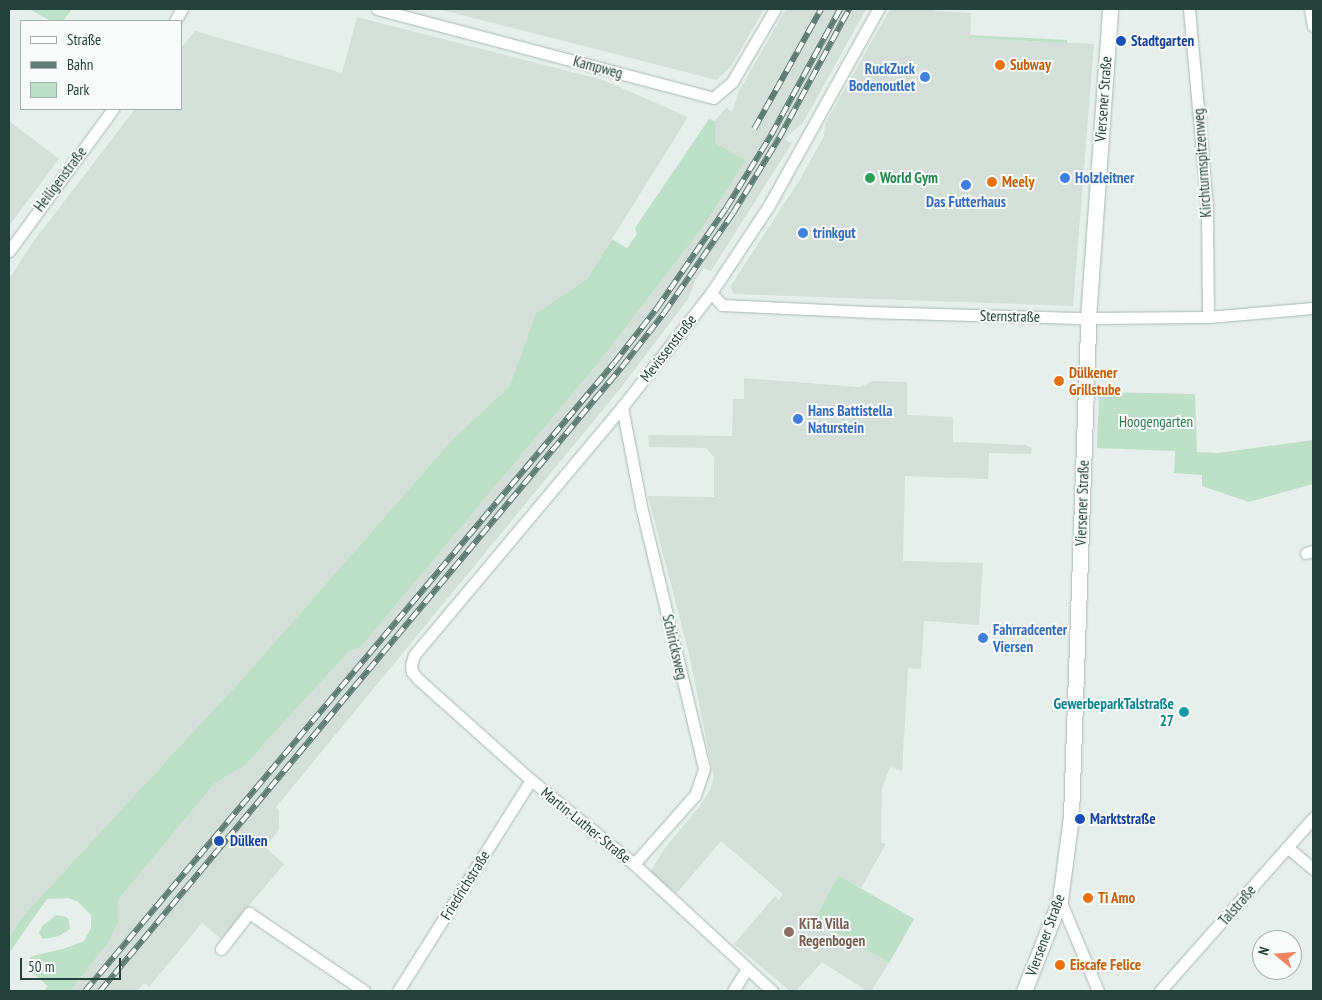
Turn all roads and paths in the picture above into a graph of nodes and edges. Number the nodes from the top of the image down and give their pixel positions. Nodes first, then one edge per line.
1 (182, 9) edge
2 (377, 9) edge
3 (775, 9) edge
4 (878, 9) edge
5 (1110, 9) edge
6 (1189, 9) edge
7 (1310, 9) edge
8 (176, 20) edge
9 (1313, 26) edge
10 (112, 110) edge
11 (9, 250) edge
12 (711, 293) junction
13 (1313, 308) edge
14 (1208, 317) junction
15 (1088, 318) junction
16 (622, 407) junction
17 (414, 655) joint
18 (531, 780) junction
19 (1313, 818) edge
20 (1287, 847) junction
21 (634, 864) junction
22 (1313, 869) edge
23 (1060, 900) junction
24 (221, 949) dead end
25 (747, 969) junction
26 (364, 991) edge
27 (398, 991) edge
28 (733, 991) edge
29 (772, 991) edge
30 (1024, 991) edge
31 (1098, 991) edge
32 (1160, 991) edge

1 - 8 street
2 - 3 street, Kampweg
4 - 12 street, Mevissenstraße
5 - 15 main road, Viersener Straße
6 - 14 street, Kirchturmspitzenweg
7 - 9 street
10 - 11 street, Heiligenstraße
12 - 15 street, Sternstraße
12 - 16 street, Mevissenstraße
13 - 14 street, Sternstraße
14 - 15 street, Sternstraße
15 - 23 main road, Viersener Straße
16 - 17 street, Mevissenstraße
16 - 21 street, Schiricksweg
17 - 18 street, Martin-Luther-Straße
18 - 21 street, Martin-Luther-Straße
18 - 27 street, Friedrichstraße
19 - 20 street, Talstraße
20 - 22 street
20 - 32 street, Talstraße
21 - 25 street, Martin-Luther-Straße
23 - 30 main road, Viersener Straße
23 - 31 street
24 - 26 street
25 - 28 street
25 - 29 street, Martin-Luther-Straße

